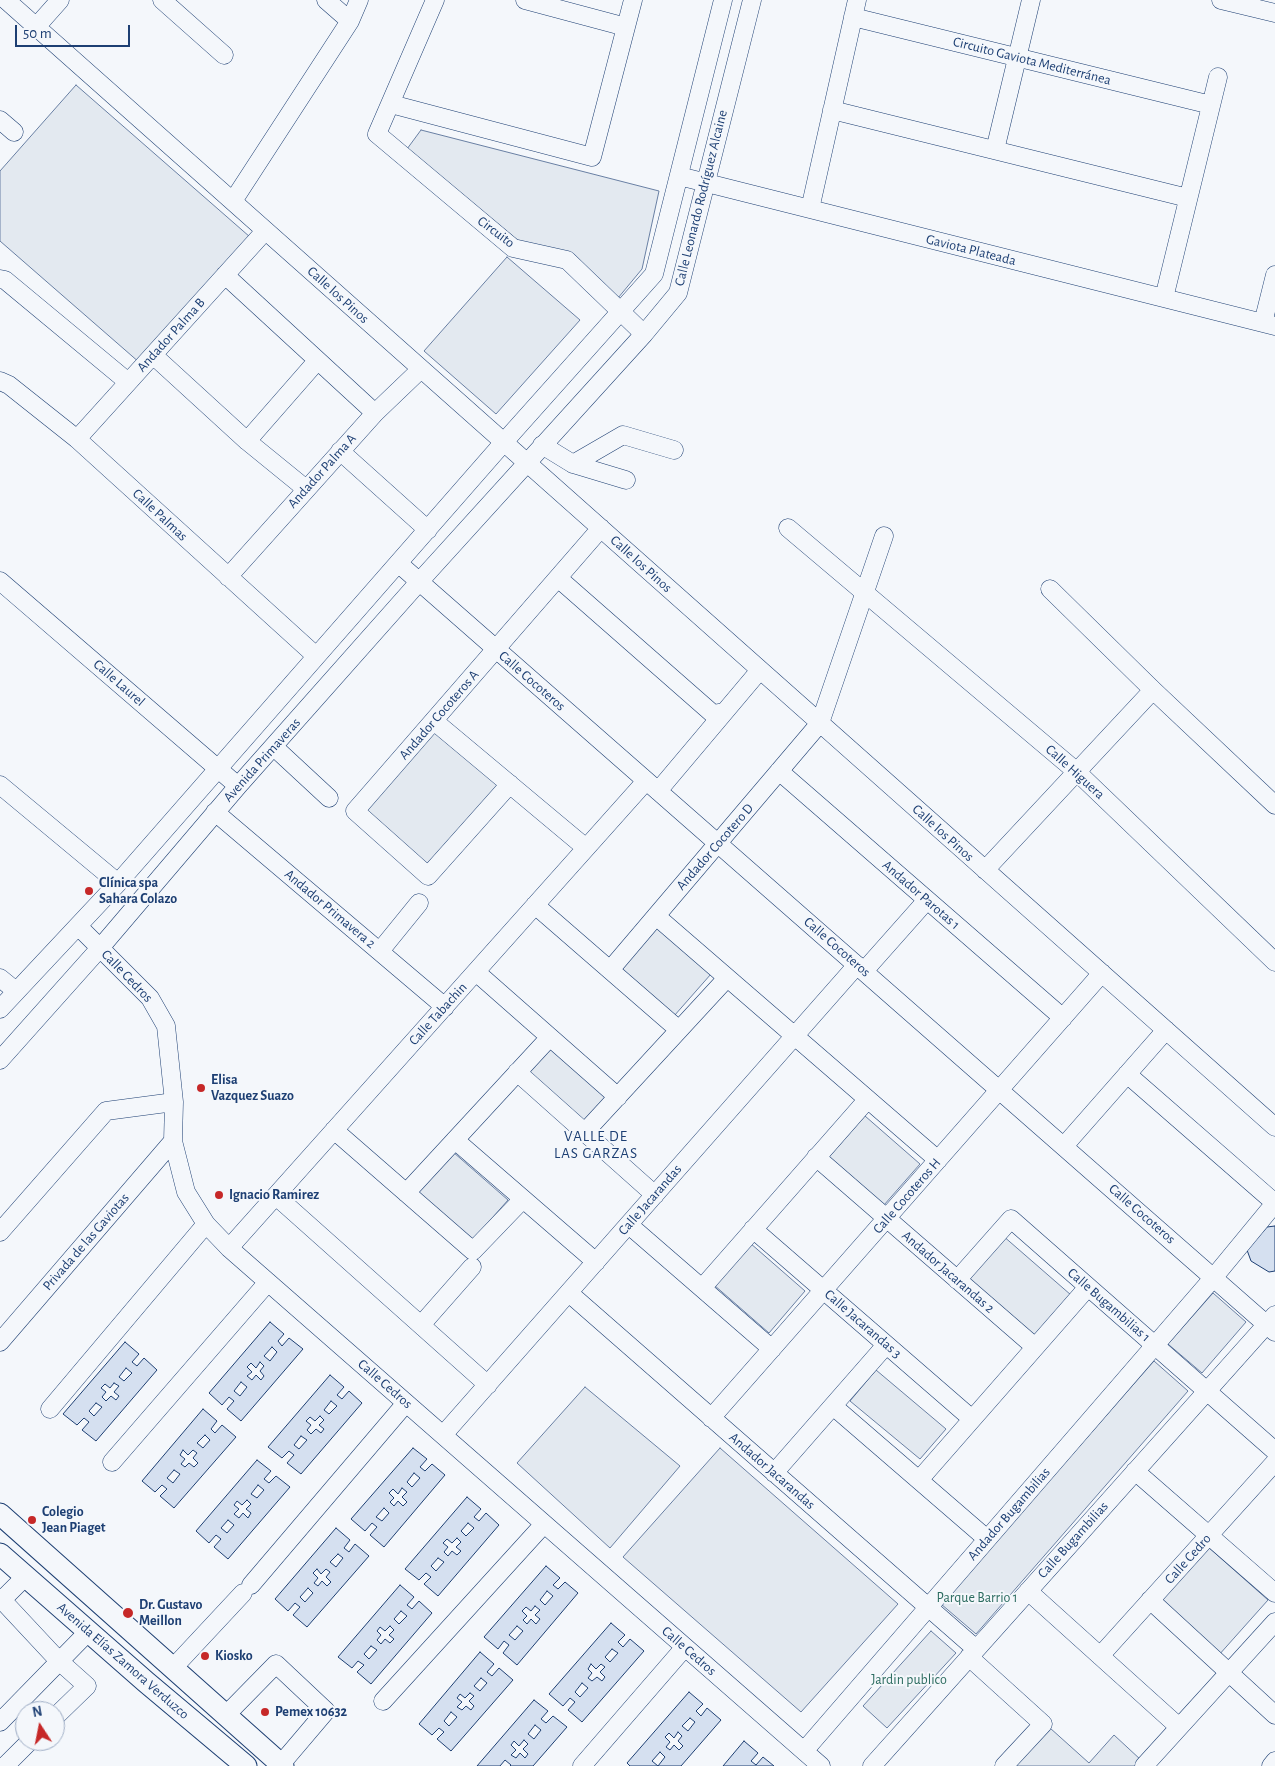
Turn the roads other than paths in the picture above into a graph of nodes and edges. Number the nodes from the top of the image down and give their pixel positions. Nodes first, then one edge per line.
1 (6, 0) edge
2 (60, 0) edge
3 (162, 0) edge
4 (326, 0) edge
5 (359, 0) edge
6 (435, 0) edge
7 (524, 0) edge
8 (633, 0) edge
9 (722, 0) edge
10 (752, 0) edge
11 (1031, 0) edge
12 (1221, 0) edge
13 (855, 8) edge
14 (1275, 13) edge
15 (350, 21) junction
16 (626, 26) junction
17 (36, 27) junction
18 (224, 55) dead end
19 (1017, 57) junction
20 (1218, 77) dead end
21 (390, 104) junction
22 (1211, 104) junction
23 (832, 110) junction
24 (0, 120) edge
25 (14, 132) dead end
26 (995, 150) junction
27 (679, 176) junction
28 (705, 182) junction
29 (1188, 198) junction
30 (233, 201) junction
31 (810, 209) junction
32 (265, 230) junction
33 (226, 275) junction
34 (1275, 275) edge
35 (3, 280) edge
36 (1164, 298) junction
37 (621, 312) junction
38 (1269, 324) edge
39 (644, 334) junction
40 (153, 355) junction
41 (317, 361) junction
42 (421, 369) junction
43 (0, 381) edge
44 (128, 382) junction
45 (375, 413) junction
46 (77, 439) junction
47 (247, 441) junction
48 (504, 442) junction
49 (542, 445) junction
50 (340, 450) junction
51 (674, 450) dead end
52 (527, 462) junction
53 (573, 464) junction
54 (626, 480) dead end
55 (306, 489) junction
56 (601, 528) junction
57 (788, 528) dead end
58 (428, 530) junction
59 (884, 536) dead end
60 (398, 563) junction
61 (228, 577) junction
62 (558, 578) junction
63 (0, 581) edge
64 (419, 582) junction
65 (1050, 589) dead end
66 (865, 594) junction
67 (496, 649) junction
68 (316, 656) junction
69 (760, 670) junction
70 (1154, 690) junction
71 (724, 712) junction
72 (434, 721) junction
73 (820, 723) junction
74 (274, 747) junction
75 (217, 768) junction
76 (779, 772) junction
77 (1077, 772) junction
78 (510, 784) junction
79 (0, 785) edge
80 (238, 786) junction
81 (652, 786) junction
82 (329, 798) dead end
83 (1275, 805) edge
84 (215, 812) junction
85 (718, 843) junction
86 (586, 848) junction
87 (985, 870) junction
88 (118, 883) junction
89 (927, 900) junction
90 (419, 903) dead end
91 (536, 905) junction
92 (656, 916) junction
93 (78, 926) junction
94 (100, 948) junction
95 (380, 951) junction
96 (1275, 962) edge
97 (861, 968) junction
98 (610, 970) junction
99 (476, 972) junction
100 (1102, 973) junction
101 (0, 978) edge
102 (727, 978) junction
103 (16, 991) junction
104 (445, 1007) junction
105 (0, 1009) edge
106 (1062, 1018) junction
107 (680, 1030) junction
108 (1166, 1030) junction
109 (550, 1037) junction
110 (794, 1037) junction
111 (0, 1060) edge
112 (517, 1072) junction
113 (1127, 1074) junction
114 (1000, 1090) junction
115 (618, 1097) junction
116 (867, 1100) junction
117 (174, 1102) junction
118 (1275, 1127) edge
119 (334, 1130) junction
120 (585, 1132) junction
121 (455, 1140) junction
122 (173, 1141) junction
123 (1064, 1146) junction
124 (816, 1157) junction
125 (938, 1160) junction
126 (406, 1193) junction
127 (655, 1195) junction
128 (276, 1196) junction
129 (523, 1199) junction
130 (1275, 1203) edge
131 (887, 1218) junction
132 (206, 1224) junction
133 (629, 1225) junction
134 (753, 1229) junction
135 (0, 1232) edge
136 (229, 1248) junction
137 (472, 1259) junction
138 (596, 1262) junction
139 (1214, 1277) junction
140 (957, 1280) junction
141 (268, 1282) junction
142 (1088, 1287) junction
143 (702, 1288) junction
144 (824, 1290) junction
145 (569, 1293) junction
146 (1272, 1323) edge
147 (421, 1325) junction
148 (0, 1342) edge
149 (886, 1345) junction
150 (1155, 1346) junction
151 (1035, 1347) junction
152 (772, 1349) junction
153 (488, 1385) junction
154 (1207, 1391) junction
155 (406, 1403) junction
156 (833, 1406) junction
157 (50, 1409) dead end
158 (712, 1418) junction
159 (972, 1419) junction
160 (443, 1435) junction
161 (1275, 1451) edge
162 (112, 1462) dead end
163 (1275, 1462) edge
164 (1135, 1471) junction
165 (774, 1473) junction
166 (919, 1480) junction
167 (0, 1514) edge
168 (544, 1524) junction
169 (1209, 1536) junction
170 (988, 1540) junction
171 (0, 1554) edge
172 (26, 1576) junction
173 (1028, 1591) junction
174 (1275, 1593) edge
175 (1150, 1600) junction
176 (1, 1601) edge
177 (928, 1608) junction
178 (1275, 1622) edge
179 (88, 1632) junction
180 (685, 1647) junction
181 (973, 1653) junction
182 (1100, 1656) junction
183 (60, 1661) junction
184 (173, 1668) junction
185 (1229, 1672) junction
186 (146, 1682) junction
187 (383, 1701) dead end
188 (65, 1707) edge
189 (226, 1715) junction
190 (1275, 1716) edge
191 (0, 1722) edge
192 (1179, 1727) junction
193 (248, 1735) junction
194 (20, 1751) edge
195 (804, 1751) junction
196 (1275, 1761) edge
197 (282, 1765) edge
198 (5, 1766) edge
199 (246, 1766) edge
200 (582, 1766) edge
201 (821, 1766) edge
202 (872, 1766) edge
203 (1004, 1766) edge
204 (1144, 1766) edge
205 (1271, 1766) edge

1 - 17 street, Calle los Pinos
2 - 17 street
3 - 18 street
4 - 15 street
5 - 15 street
6 - 21 street
7 - 16 street
8 - 16 street
9 - 27 street, Calle Leonardo Rodríguez Alcaine
10 - 28 street, Calle Leonardo Rodríguez Alcaine
11 - 19 street
12 - 14 street
13 - 19 street, Circuito Gaviota Mediterránea
13 - 23 street, Circuito Gaviota Mediterránea
15 - 30 street
16 - 21 street
17 - 30 street, Calle los Pinos
19 - 22 street, Circuito Gaviota Mediterránea
19 - 26 street
20 - 22 street
21 - 37 street, Circuito
22 - 29 street
23 - 26 street
23 - 31 street, Circuito Gaviota Mediterránea
24 - 25 street
26 - 29 street
27 - 28 street, Gaviota Plateada
27 - 37 street, Calle Leonardo Rodríguez Alcaine
28 - 31 street, Gaviota Plateada
28 - 39 street, Calle Leonardo Rodríguez Alcaine
29 - 36 street
30 - 32 street, Calle los Pinos
31 - 36 street, Gaviota Plateada
32 - 33 street, Andador Palma B
32 - 42 street, Calle los Pinos
33 - 40 street, Andador Palma B
33 - 41 street
34 - 38 street
35 - 44 street
36 - 38 street, Gaviota Plateada
37 - 39 street, Circuito
37 - 48 street, Calle Leonardo Rodríguez Alcaine
39 - 49 street, Calle Leonardo Rodríguez Alcaine
40 - 44 street, Andador Palma B
40 - 47 street
41 - 45 street
41 - 47 street
42 - 45 street, Andador Palma A
42 - 48 street, Calle los Pinos
43 - 46 street, Calle Palmas
44 - 46 street, Andador Palma B
45 - 50 street, Andador Palma A
46 - 61 street, Calle Palmas
47 - 55 street
48 - 52 street, Calle los Pinos
48 - 58 street, Avenida Primaveras
49 - 52 street, Calle Leonardo Rodríguez Alcaine
49 - 53 street
50 - 55 street, Andador Palma A
50 - 58 street
51 - 53 street
52 - 56 street, Calle los Pinos
52 - 64 street, Avenida Primaveras
53 - 54 street
55 - 61 street, Andador Palma A
56 - 62 street, Andador Cocoteros A
56 - 69 street, Calle los Pinos
57 - 66 street, Calle Higuera
58 - 60 street, Avenida Primaveras
59 - 66 street
60 - 64 street, Calle Cocoteros
60 - 68 street, Avenida Primaveras
61 - 68 street, Calle Palmas
62 - 67 street, Andador Cocoteros A
62 - 71 street
63 - 75 street, Calle Laurel
64 - 67 street, Calle Cocoteros
64 - 74 street, Avenida Primaveras
65 - 70 street
66 - 73 street
66 - 77 street, Calle Higuera
67 - 72 street, Andador Cocoteros A
67 - 81 street, Calle Cocoteros
68 - 75 street, Avenida Primaveras
69 - 71 street, Calle Tabachin
69 - 73 street, Calle los Pinos
70 - 77 street
70 - 83 street
71 - 81 street, Calle Tabachin
72 - 78 street
72 - 78 street, Andador Cocoteros A
73 - 76 street, Andador Cocotero D
73 - 87 street, Calle los Pinos
74 - 80 street, Avenida Primaveras
74 - 82 street
75 - 80 street, Calle Laurel
75 - 88 street, Avenida Primaveras
76 - 85 street, Andador Cocotero D
76 - 89 street, Andador Parotas 1
77 - 87 street
77 - 96 street, Calle Higuera
78 - 86 street
79 - 88 street
80 - 84 street, Avenida Primaveras
81 - 85 street, Calle Cocoteros
81 - 86 street, Calle Tabachin
84 - 94 street, Avenida Primaveras
84 - 95 street, Andador Primavera 2
85 - 92 street, Andador Cocotero D
85 - 97 street, Calle Cocoteros
86 - 91 street, Calle Tabachin
87 - 100 street, Calle los Pinos
88 - 93 street, Avenida Primaveras
89 - 97 street, Calle Jacarandas
89 - 106 street, Andador Parotas 1
90 - 95 street
91 - 98 street
91 - 99 street, Calle Tabachin
92 - 98 street, Andador Cocotero D
92 - 102 street
93 - 94 street, Calle Cedros
93 - 103 street, Avenida Primaveras
94 - 111 street, Avenida Primaveras
94 - 117 street, Calle Cedros
95 - 104 street, Andador Primavera 2
97 - 110 street, Calle Jacarandas
97 - 114 street, Calle Cocoteros
98 - 107 street
99 - 104 street, Calle Tabachin
99 - 109 street
100 - 106 street, Calle Cocoteros H
100 - 108 street, Calle los Pinos
101 - 103 street
102 - 107 street
102 - 110 street
103 - 105 street, Avenida Primaveras
104 - 119 street, Calle Tabachin
106 - 114 street, Calle Cocoteros H
107 - 115 street
108 - 113 street
108 - 118 street, Calle los Pinos
109 - 112 street
109 - 115 street
110 - 116 street
110 - 127 street, Calle Jacarandas
112 - 120 street
112 - 121 street
113 - 123 street
113 - 130 street
114 - 123 street, Calle Cocoteros
114 - 125 street, Calle Cocoteros H
115 - 120 street
116 - 124 street
116 - 125 street
117 - 122 street, Calle Cedros
117 - 135 street
119 - 126 street
119 - 128 street, Calle Tabachin
120 - 127 street
121 - 126 street
121 - 129 street
122 - 132 street, Calle Cedros
122 - 148 street, Privada de las Gaviotas
123 - 139 street, Calle Cocoteros
124 - 131 street, Andador Jacarandas 2
124 - 134 street
125 - 131 street, Calle Cocoteros H
126 - 137 street
127 - 133 street, Calle Jacarandas
128 - 136 street, Calle Tabachin
128 - 147 street
129 - 137 street
129 - 138 street
130 - 139 street, Andador Bugambilias
131 - 140 street, Andador Jacarandas 2
131 - 144 street, Calle Cocoteros H
132 - 136 street, Calle Cedros
132 - 157 street
133 - 138 street, Calle Jacarandas
133 - 143 street
134 - 143 street
134 - 144 street, Calle Jacarandas 3
136 - 141 street, Calle Cedros
137 - 147 street
138 - 145 street, Calle Jacarandas
139 - 146 street, Calle Cocoteros
139 - 150 street, Andador Bugambilias
140 - 142 street, Calle Bugambilias 1
140 - 151 street, Andador Jacarandas 2
141 - 155 street, Calle Cedros
141 - 162 street
142 - 150 street, Calle Bugambilias 1
142 - 151 street
143 - 152 street
144 - 149 street, Calle Jacarandas 3
144 - 152 street, Calle Cocoteros H
145 - 153 street, Calle Jacarandas
145 - 158 street, Andador Jacarandas
146 - 154 street, Calle Bugambilias
147 - 153 street
149 - 156 street
149 - 159 street, Calle Jacarandas 3
150 - 154 street, Calle Bugambilias 1
150 - 170 street, Andador Bugambilias
151 - 159 street
152 - 158 street, Calle Cocoteros H
153 - 160 street, Calle Jacarandas
154 - 161 street
154 - 164 street, Calle Bugambilias
155 - 160 street, Calle Cedros
155 - 184 street
156 - 165 street
156 - 166 street
158 - 165 street, Andador Jacarandas
159 - 166 street
160 - 168 street, Calle Cedros
163 - 169 street, Calle Cedro
164 - 169 street
164 - 173 street, Calle Bugambilias
165 - 177 street, Andador Jacarandas
166 - 170 street
167 - 184 main road, Avenida Elías Zamora Verduzco
168 - 180 street, Calle Cedros
168 - 187 street
169 - 174 street
169 - 175 street, Calle Cedro
170 - 177 street, Andador Bugambilias
171 - 172 main road, Avenida Elías Zamora Verduzco
172 - 176 street
172 - 179 main road, Avenida Elías Zamora Verduzco
173 - 181 street, Calle Bugambilias
173 - 182 street
175 - 182 street, Calle Cedro
175 - 185 street
176 - 183 street
177 - 181 street, Andador Jacarandas
177 - 195 street, Andador Bugambilias
178 - 185 street
179 - 183 street
179 - 186 main road, Avenida Elías Zamora Verduzco
180 - 195 street, Calle Cedros
180 - 200 street
181 - 202 street, Calle Bugambilias
181 - 203 street, Andador Jacarandas
182 - 192 street
183 - 188 street
183 - 191 street
184 - 189 main road, Avenida Elías Zamora Verduzco
185 - 190 street
185 - 192 street
186 - 193 main road
186 - 199 main road, Avenida Elías Zamora Verduzco
189 - 193 main road, Avenida Elías Zamora Verduzco
189 - 197 street
192 - 204 street
193 - 197 main road, Avenida Elías Zamora Verduzco
194 - 198 street
195 - 201 street, Calle Cedros
196 - 205 street

